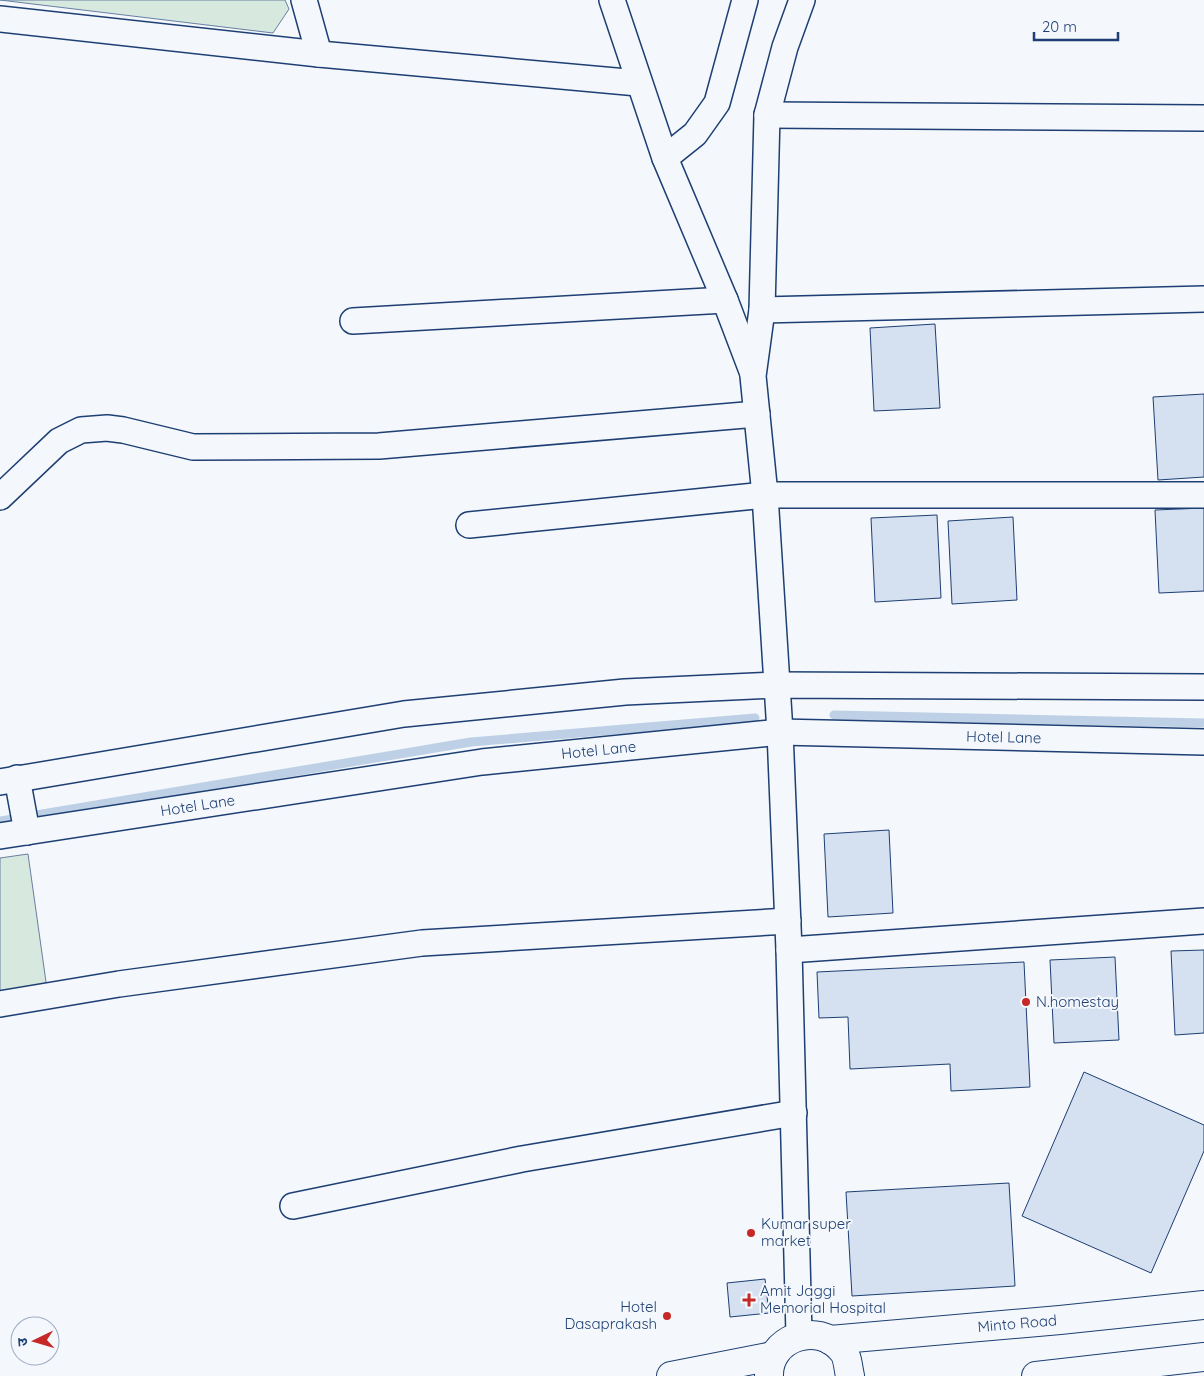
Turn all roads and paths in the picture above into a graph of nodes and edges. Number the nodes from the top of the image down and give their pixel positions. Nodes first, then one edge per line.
1 (304, 0) edge
2 (612, 0) edge
3 (745, 0) edge
4 (802, 0) edge
5 (0, 19) edge
6 (320, 54) junction
7 (638, 83) junction
8 (767, 116) junction
9 (1204, 118) edge
10 (665, 158) junction
11 (1204, 299) edge
12 (725, 300) junction
13 (762, 310) junction
14 (353, 320) dead end
15 (753, 376) junction
16 (757, 414) junction
17 (765, 495) junction
18 (1204, 495) edge
19 (0, 497) edge
20 (470, 525) dead end
21 (776, 685) junction
22 (1204, 687) edge
23 (780, 732) junction
24 (1204, 742) edge
25 (8, 780) edge
26 (27, 832) junction
27 (0, 836) edge
28 (788, 920) junction
29 (1204, 921) edge
30 (789, 950) junction
31 (0, 1004) edge
32 (794, 1113) junction
33 (293, 1206) dead end
34 (1204, 1305) edge
35 (799, 1335) junction
36 (830, 1340) junction
37 (1204, 1357) edge
38 (771, 1366) edge
39 (670, 1376) edge
40 (850, 1376) edge
41 (1036, 1376) edge

1 - 6 street
2 - 7 street
3 - 10 street
4 - 8 street
5 - 6 street
6 - 7 street
7 - 10 street
8 - 9 street
8 - 13 street
10 - 12 street
11 - 13 street
12 - 14 street
12 - 15 street
13 - 15 street
15 - 16 street
16 - 17 street
16 - 19 street
17 - 18 street
17 - 20 street
17 - 21 street
21 - 22 street
21 - 23 street
21 - 25 street
23 - 24 street, Hotel Lane
23 - 26 street, Hotel Lane
23 - 28 street
25 - 26 street
26 - 27 street, Hotel Lane
28 - 30 street
28 - 31 street
29 - 30 street
30 - 32 street
32 - 33 street
32 - 35 street
34 - 36 street, Minto Road
35 - 36 street, Minto Road
35 - 38 street
36 - 40 street
37 - 41 street
38 - 39 street

